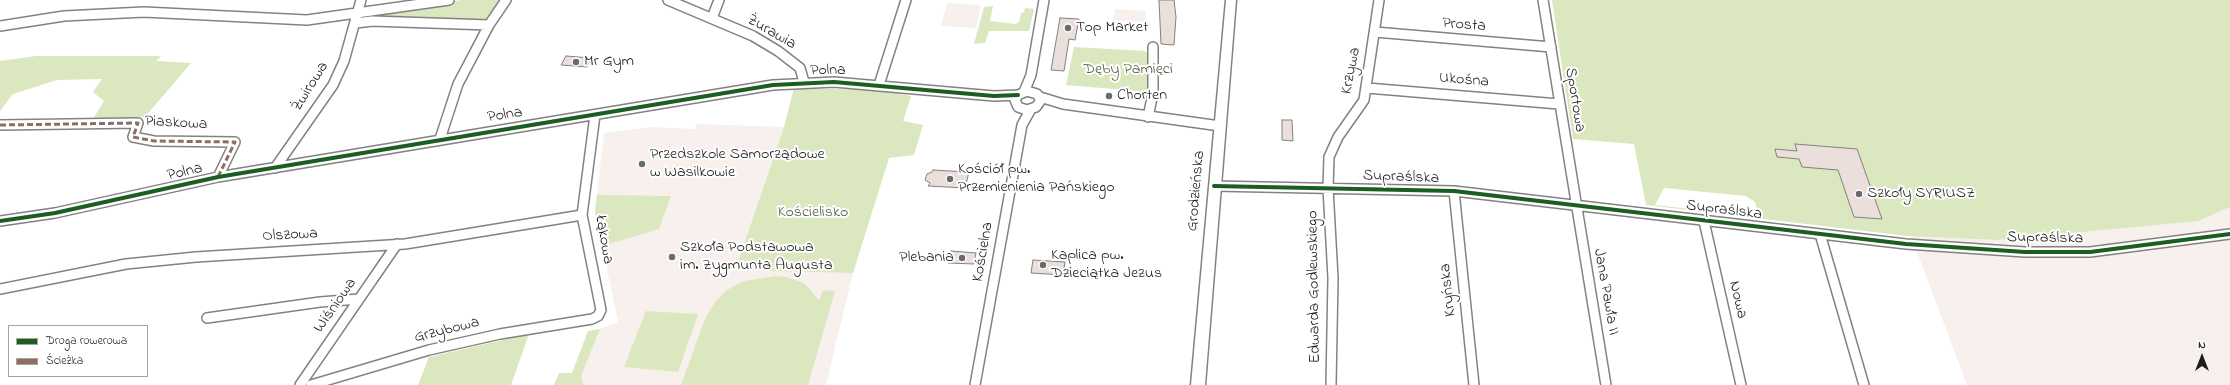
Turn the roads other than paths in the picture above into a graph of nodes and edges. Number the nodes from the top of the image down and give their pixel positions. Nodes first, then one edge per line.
1 (361, 0) edge
2 (449, 0) edge
3 (506, 0) edge
4 (668, 0) edge
5 (719, 0) edge
6 (906, 0) edge
7 (1044, 0) edge
8 (1231, 0) edge
9 (1379, 0) edge
10 (1543, 0) edge
11 (358, 14) junction
12 (712, 18) junction
13 (356, 24) junction
14 (488, 25) junction
15 (0, 26) edge
16 (1375, 32) junction
17 (1153, 47) dead end
18 (1551, 47) junction
19 (1031, 75) junction
20 (804, 82) junction
21 (879, 85) junction
22 (1367, 88) junction
23 (1019, 99) junction
24 (1036, 101) junction
25 (1560, 104) junction
26 (595, 115) junction
27 (1148, 117) junction
28 (0, 125) edge
29 (1022, 125) junction
30 (1220, 126) junction
31 (440, 139) junction
32 (275, 168) junction
33 (218, 177) junction
34 (1214, 186) junction
35 (1328, 188) junction
36 (1454, 191) junction
37 (1575, 204) junction
38 (582, 215) junction
39 (0, 221) edge
40 (1704, 221) junction
41 (1820, 234) junction
42 (2230, 234) edge
43 (397, 244) junction
44 (0, 289) edge
45 (359, 299) junction
46 (207, 318) dead end
47 (592, 319) joint
48 (300, 385) edge
49 (311, 385) edge
50 (975, 385) edge
51 (1198, 385) edge
52 (1331, 385) edge
53 (1474, 385) edge
54 (1606, 385) edge
55 (1740, 385) edge
56 (1864, 385) edge

1 - 11 street, Żwirowa
2 - 11 street
3 - 14 street
4 - 12 street, Żurawia
5 - 12 street
6 - 21 street
7 - 19 street, Kościelna
8 - 30 main road, Grodzieńska
9 - 16 street, Krzywa
10 - 18 street, Sportowa
11 - 13 street, Żwirowa
11 - 15 street
12 - 20 street, Żurawia
13 - 14 street
13 - 32 street, Żwirowa
14 - 31 street
16 - 18 street, Prosta
16 - 22 street, Krzywa
17 - 27 street
18 - 25 street, Sportowa
19 - 23 street, Kościelna
19 - 24 street, Kościelna
20 - 21 street, Polna
20 - 26 street, Polna
21 - 23 street, Polna
22 - 25 street, Ukośna
22 - 35 street, Krzywa
23 - 24 street
23 - 24 street
23 - 29 street, Kościelna
24 - 27 street
24 - 29 street, Kościelna
25 - 37 street, Sportowa
26 - 31 street, Polna
26 - 38 street, Łąkowa
27 - 30 street
28 - 33 street, Piaskowa
29 - 50 street, Kościelna
30 - 34 main road, Grodzieńska
31 - 32 street, Polna
32 - 33 street, Polna
33 - 39 street, Polna
34 - 35 street, Supraślska
34 - 51 main road, Grodzieńska
35 - 36 street, Supraślska
35 - 52 street, Edwarda Godlewskiego
36 - 37 street, Supraślska
36 - 53 street, Kryńska
37 - 40 street, Supraślska
37 - 54 street, Jana Pawła II
38 - 43 street, Olszowa
38 - 47 street, Łąkowa
40 - 41 street, Supraślska
40 - 55 street, Nowa
41 - 42 street, Supraślska
41 - 56 street
43 - 44 street, Olszowa
43 - 45 street, Wiśniowa
45 - 46 street
45 - 48 street, Wiśniowa
47 - 49 street, Grzybowa

